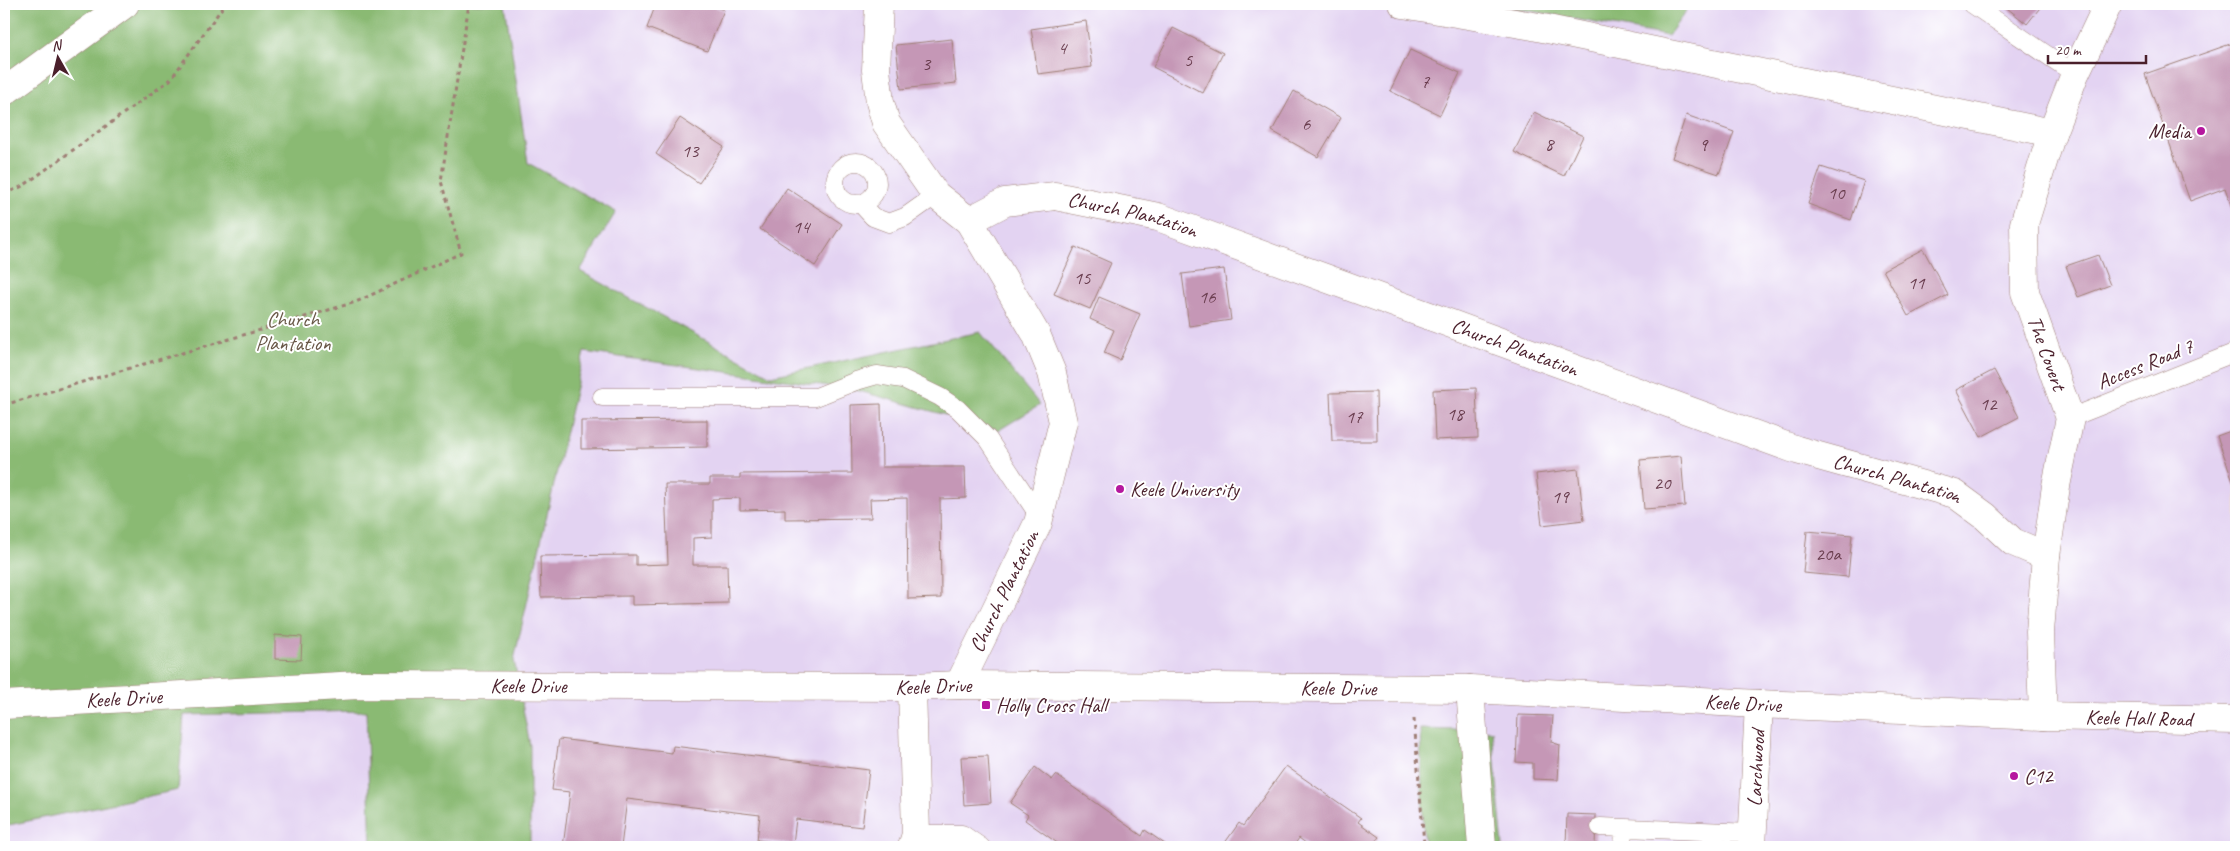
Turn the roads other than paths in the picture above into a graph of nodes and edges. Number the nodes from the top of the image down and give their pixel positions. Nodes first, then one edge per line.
1 (125, 4) edge
2 (879, 4) edge
3 (1404, 4) edge
4 (1972, 4) edge
5 (2108, 4) edge
6 (2075, 74) junction
7 (4, 92) edge
8 (2052, 132) junction
9 (936, 195) junction
10 (861, 204) dead end
11 (969, 221) junction
12 (2236, 352) edge
13 (602, 397) dead end
14 (2070, 418) junction
15 (1039, 516) junction
16 (2046, 556) junction
17 (959, 684) junction
18 (912, 687) junction
19 (1470, 689) junction
20 (1759, 704) junction
21 (4, 705) edge
22 (2043, 716) junction
23 (2236, 720) edge
24 (1600, 827) dead end
25 (1624, 828) junction
26 (1753, 840) edge
27 (914, 841) edge
28 (980, 847) edge
29 (1482, 847) edge
30 (1623, 847) edge

1 - 7 street
2 - 9 street, Church Plantation
3 - 8 street
4 - 6 lane
5 - 6 street, The Covert
6 - 8 street, The Covert
8 - 14 street, The Covert
9 - 10 lane
9 - 11 street, Church Plantation
11 - 15 street, Church Plantation
11 - 16 street, Church Plantation
12 - 14 lane, Access Road 7
13 - 15 lane
14 - 16 street, The Covert
15 - 17 street, Church Plantation
16 - 22 street, The Covert
17 - 18 street, Keele Drive
17 - 19 street, Keele Drive
18 - 21 street, Keele Drive
18 - 27 street
19 - 20 street, Keele Drive
19 - 29 street
20 - 22 street, Keele Drive
20 - 26 street, Larchwood
22 - 23 street, Keele Hall Road
24 - 25 lane, Larchwood
25 - 26 lane, Larchwood
25 - 30 lane
27 - 28 lane

